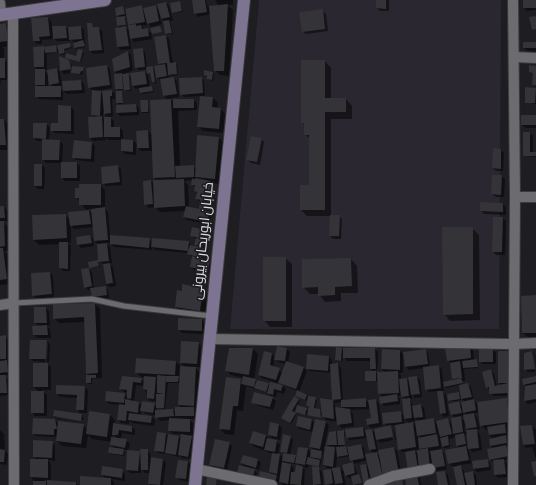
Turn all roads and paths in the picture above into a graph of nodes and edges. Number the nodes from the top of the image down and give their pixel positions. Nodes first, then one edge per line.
1 (105, 0) edge
2 (244, 0) edge
3 (513, 0) edge
4 (4, 11) edge
5 (515, 57) junction
6 (536, 58) edge
7 (515, 196) junction
8 (536, 197) edge
9 (14, 303) junction
10 (0, 305) edge
11 (211, 316) junction
12 (208, 339) junction
13 (536, 342) edge
14 (513, 344) junction
15 (196, 469) junction
16 (430, 469) dead end
17 (14, 485) edge
18 (195, 485) edge
19 (272, 485) edge
20 (369, 485) edge
21 (513, 485) edge

1 - 4 street
2 - 11 street, خیابان ابوریحان بیرونی
3 - 5 street
4 - 9 street
5 - 6 street
5 - 7 street
7 - 8 street
7 - 14 street
9 - 10 street
9 - 11 lane
9 - 17 street
11 - 12 street, خیابان ابوریحان بیرونی
12 - 14 street
12 - 15 street, خیابان ابوریحان بیرونی
13 - 14 street
14 - 21 street
15 - 18 street, خیابان ابوریحان بیرونی
15 - 19 street
16 - 20 street

